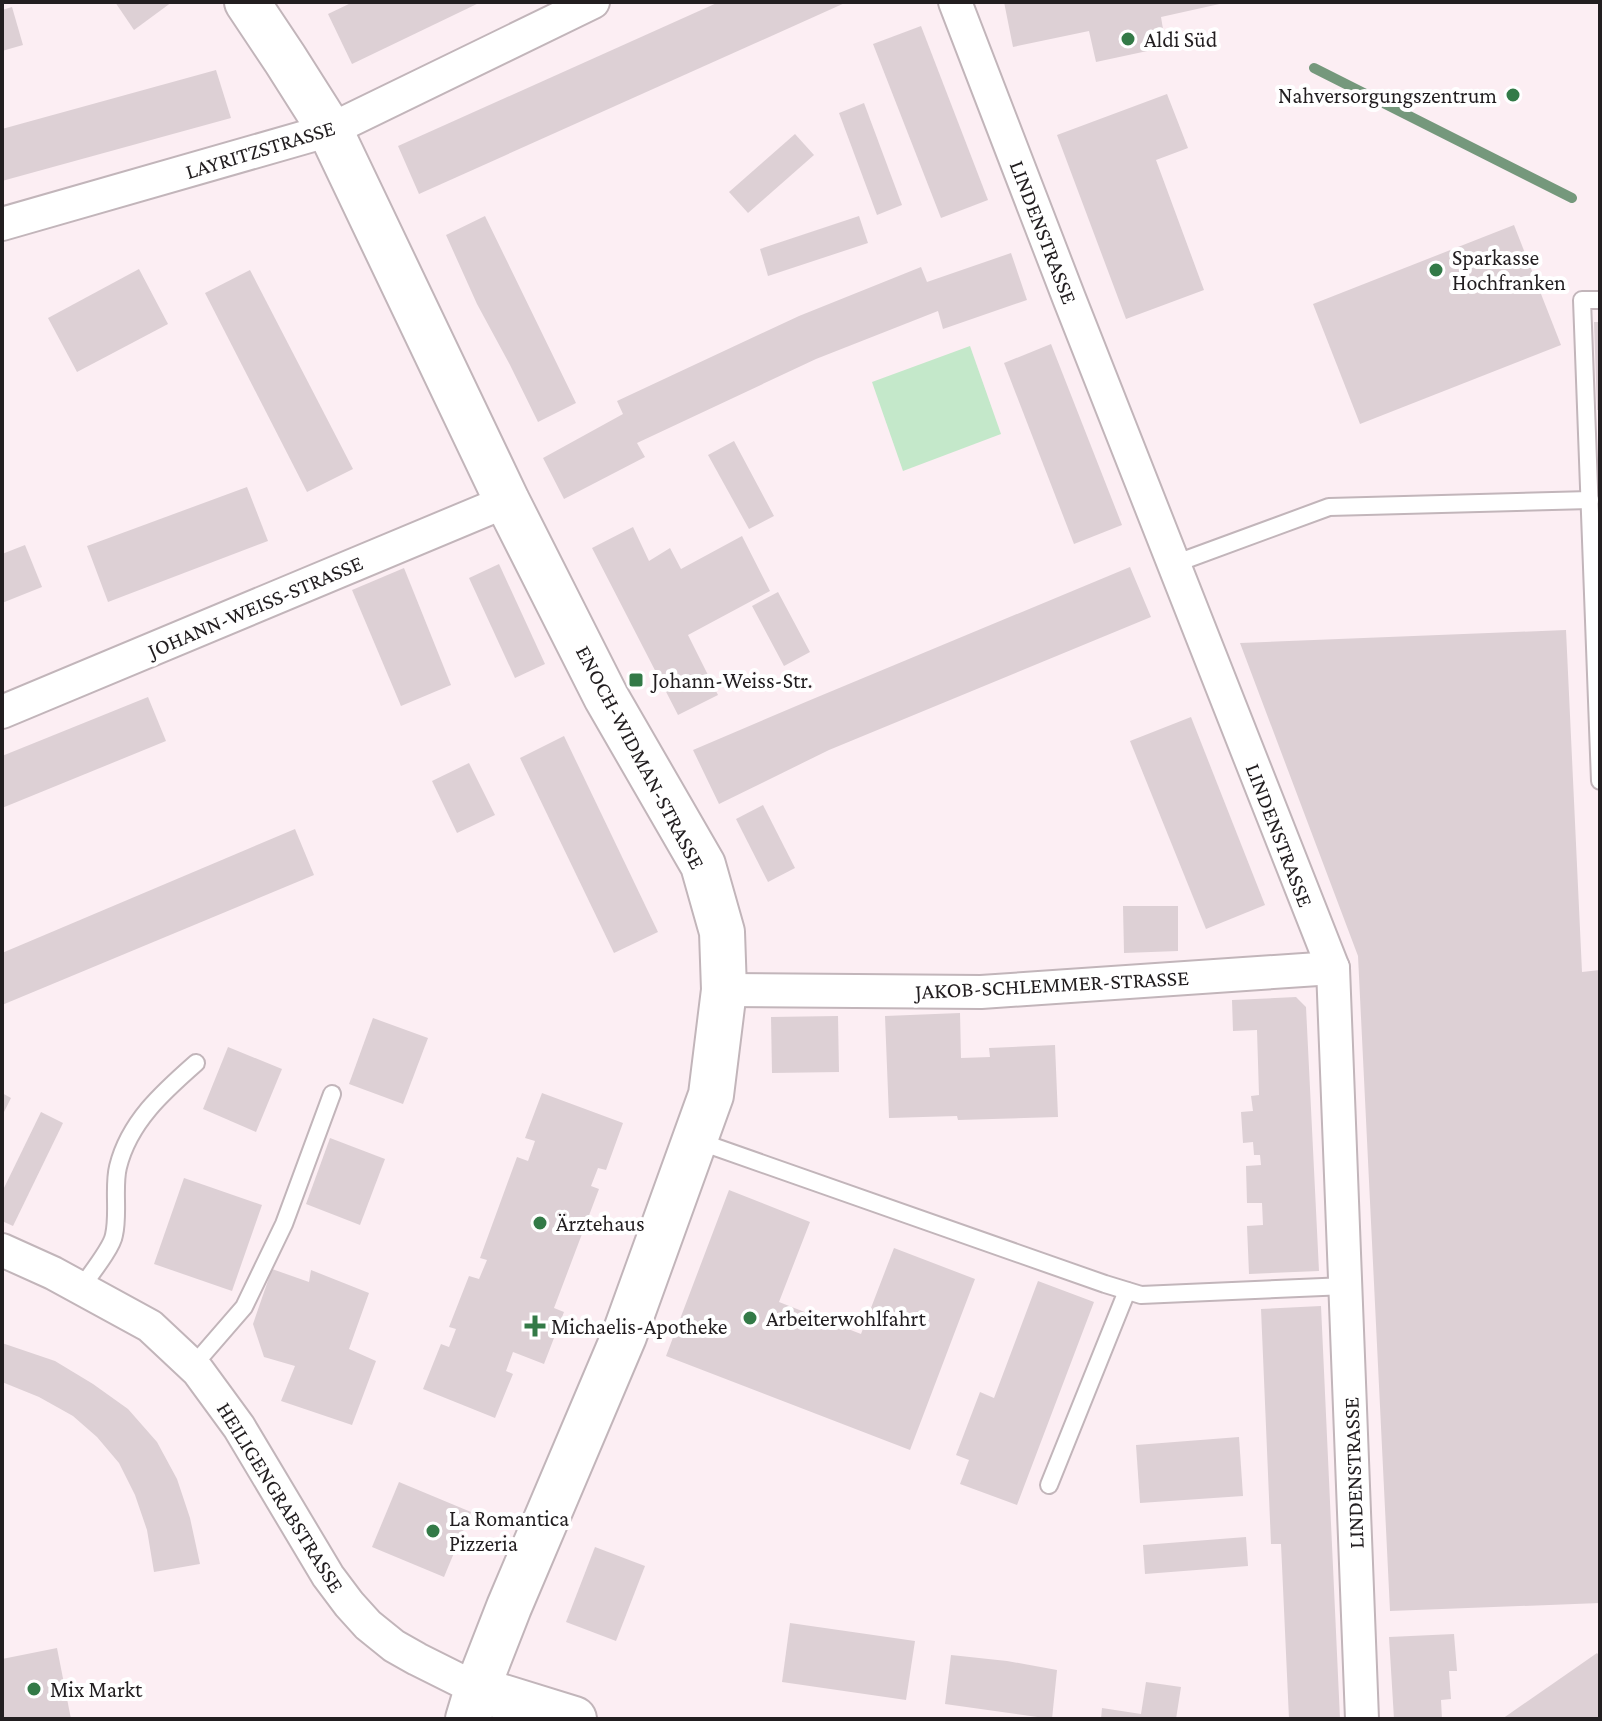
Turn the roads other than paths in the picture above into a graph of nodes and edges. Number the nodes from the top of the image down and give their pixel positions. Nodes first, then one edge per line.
1 (247, 2) edge
2 (593, 2) edge
3 (955, 2) edge
4 (330, 130) junction
5 (2, 224) edge
6 (1600, 300) edge
7 (1590, 500) junction
8 (507, 501) junction
9 (1174, 564) junction
10 (2, 712) edge
11 (1600, 781) edge
12 (1333, 968) junction
13 (724, 990) junction
14 (196, 1063) dead end
15 (332, 1094) dead end
16 (695, 1140) junction
17 (2, 1250) edge
18 (1346, 1286) junction
19 (81, 1288) junction
20 (1127, 1291) junction
21 (192, 1367) junction
22 (1049, 1485) dead end
23 (473, 1704) edge
24 (574, 1719) edge
25 (1362, 1719) edge

1 - 4 street, ENOCH-WIDMAN-STRASSE
2 - 4 street, LAYRITZSTRASSE
3 - 9 street, LINDENSTRASSE
4 - 5 street, LAYRITZSTRASSE
4 - 8 street, ENOCH-WIDMAN-STRASSE
6 - 7 lane
7 - 9 lane
7 - 11 lane
8 - 10 street, JOHANN-WEISS-STRASSE
8 - 13 street, ENOCH-WIDMAN-STRASSE
9 - 12 street, LINDENSTRASSE
12 - 13 street, JAKOB-SCHLEMMER-STRASSE
12 - 18 street, LINDENSTRASSE
13 - 16 street, ENOCH-WIDMAN-STRASSE
14 - 19 lane
15 - 21 lane
16 - 20 lane
16 - 23 street, ENOCH-WIDMAN-STRASSE
17 - 19 street, HEILIGENGRABSTRASSE
18 - 20 lane
18 - 25 street, LINDENSTRASSE
19 - 21 street, HEILIGENGRABSTRASSE
20 - 22 lane
21 - 23 street, HEILIGENGRABSTRASSE
23 - 24 street, HEILIGENGRABSTRASSE

